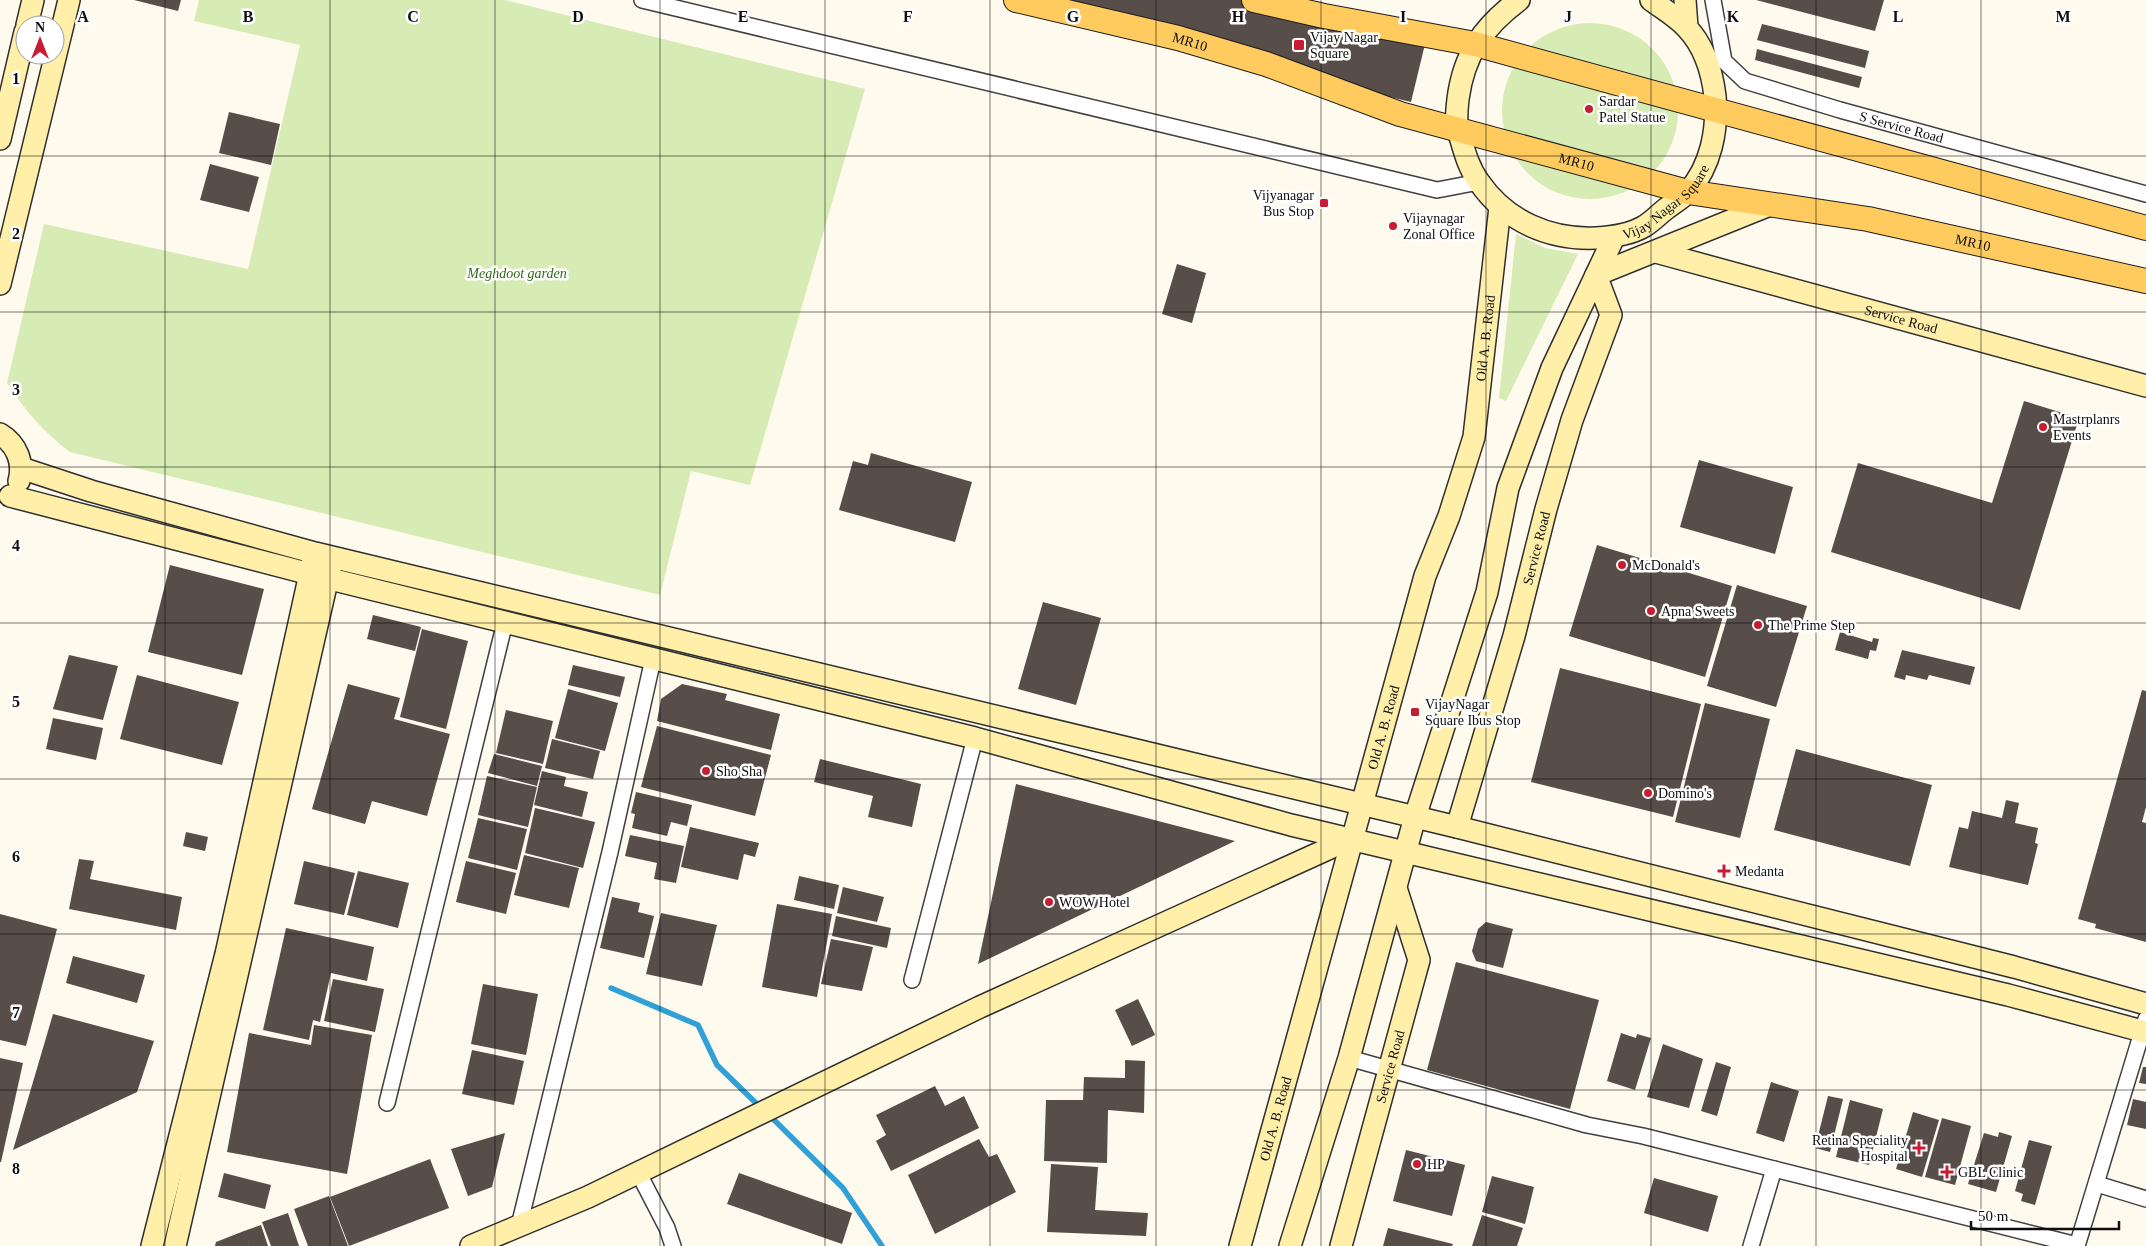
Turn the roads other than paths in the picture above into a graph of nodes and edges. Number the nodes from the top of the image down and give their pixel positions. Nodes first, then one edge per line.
1 (33, 0) edge
2 (70, 0) edge
3 (642, 0) edge
4 (1016, 0) edge
5 (1254, 0) edge
6 (1519, 0) edge
7 (1651, 0) edge
8 (1685, 0) edge
9 (1714, 0) edge
10 (1298, 5) edge
11 (29, 15) edge
12 (1687, 27) junction
13 (1475, 44) junction
14 (17, 65) edge
15 (1716, 110) junction
16 (1458, 129) junction
17 (0, 139) edge
18 (1479, 182) junction
19 (1688, 192) junction
20 (2146, 194) edge
21 (1772, 204) junction
22 (1500, 207) junction
23 (2146, 228) edge
24 (1614, 237) junction
25 (1656, 252) junction
26 (1596, 274) junction
27 (2146, 282) edge
28 (0, 284) edge
29 (2146, 386) edge
30 (0, 434) edge
31 (21, 468) junction
32 (5, 500) edge
33 (324, 555) junction
34 (319, 576) junction
35 (505, 622) junction
36 (653, 659) junction
37 (975, 738) junction
38 (1363, 804) junction
39 (1415, 817) junction
40 (1457, 826) junction
41 (1352, 838) junction
42 (1405, 852) junction
43 (1396, 888) junction
44 (912, 980) dead end
45 (2146, 1004) edge
46 (2145, 1027) edge
47 (1349, 1058) junction
48 (1390, 1070) junction
49 (387, 1103) dead end
50 (1774, 1169) junction
51 (638, 1172) junction
52 (2097, 1184) junction
53 (167, 1186) junction
54 (187, 1192) junction
55 (2146, 1199) edge
56 (519, 1226) junction
57 (152, 1246) edge
58 (175, 1246) edge
59 (471, 1246) edge
60 (674, 1246) edge
61 (1240, 1246) edge
62 (1290, 1246) edge
63 (1341, 1246) edge
64 (1751, 1246) edge
65 (2077, 1246) edge

1 - 11 street
2 - 28 street
3 - 18 street
4 - 16 main road, MR10
5 - 10 main road
6 - 13 street, Vijay Nagar Square
7 - 12 street, Vijay Nagar Square
8 - 12 street
9 - 20 street, S Service Road
10 - 13 main road
12 - 15 street, Vijay Nagar Square
13 - 15 main road
13 - 16 street, Vijay Nagar Square
14 - 17 street
15 - 19 street, Vijay Nagar Square
15 - 23 main road
16 - 18 street, Vijay Nagar Square
16 - 19 main road, MR10
18 - 22 street, Vijay Nagar Square
19 - 21 main road, MR10
19 - 24 street, Vijay Nagar Square
21 - 25 street
21 - 27 main road, MR10
22 - 24 street, Vijay Nagar Square
22 - 38 street, Old A. B. Road
24 - 26 street
25 - 26 street
25 - 29 street, Service Road
26 - 39 street
26 - 40 street, Service Road
30 - 31 street
31 - 32 street
31 - 33 street
32 - 34 street
33 - 34 street
33 - 38 street
34 - 35 street
34 - 53 street
34 - 54 street
35 - 36 street
35 - 49 street
36 - 37 street
36 - 56 street
37 - 41 street
37 - 44 street
38 - 39 street
38 - 41 street, Old A. B. Road
39 - 40 street
39 - 42 street
40 - 45 street
41 - 42 street
41 - 51 street
41 - 61 street, Old A. B. Road
42 - 43 street
42 - 46 street
43 - 47 street
43 - 48 street, Service Road
46 - 52 street
47 - 48 street
47 - 62 street
48 - 50 street
48 - 63 street, Service Road
50 - 64 street
50 - 65 street
51 - 56 street
51 - 60 street
52 - 55 street
52 - 65 street
53 - 54 street
53 - 57 street
54 - 58 street
56 - 59 street

